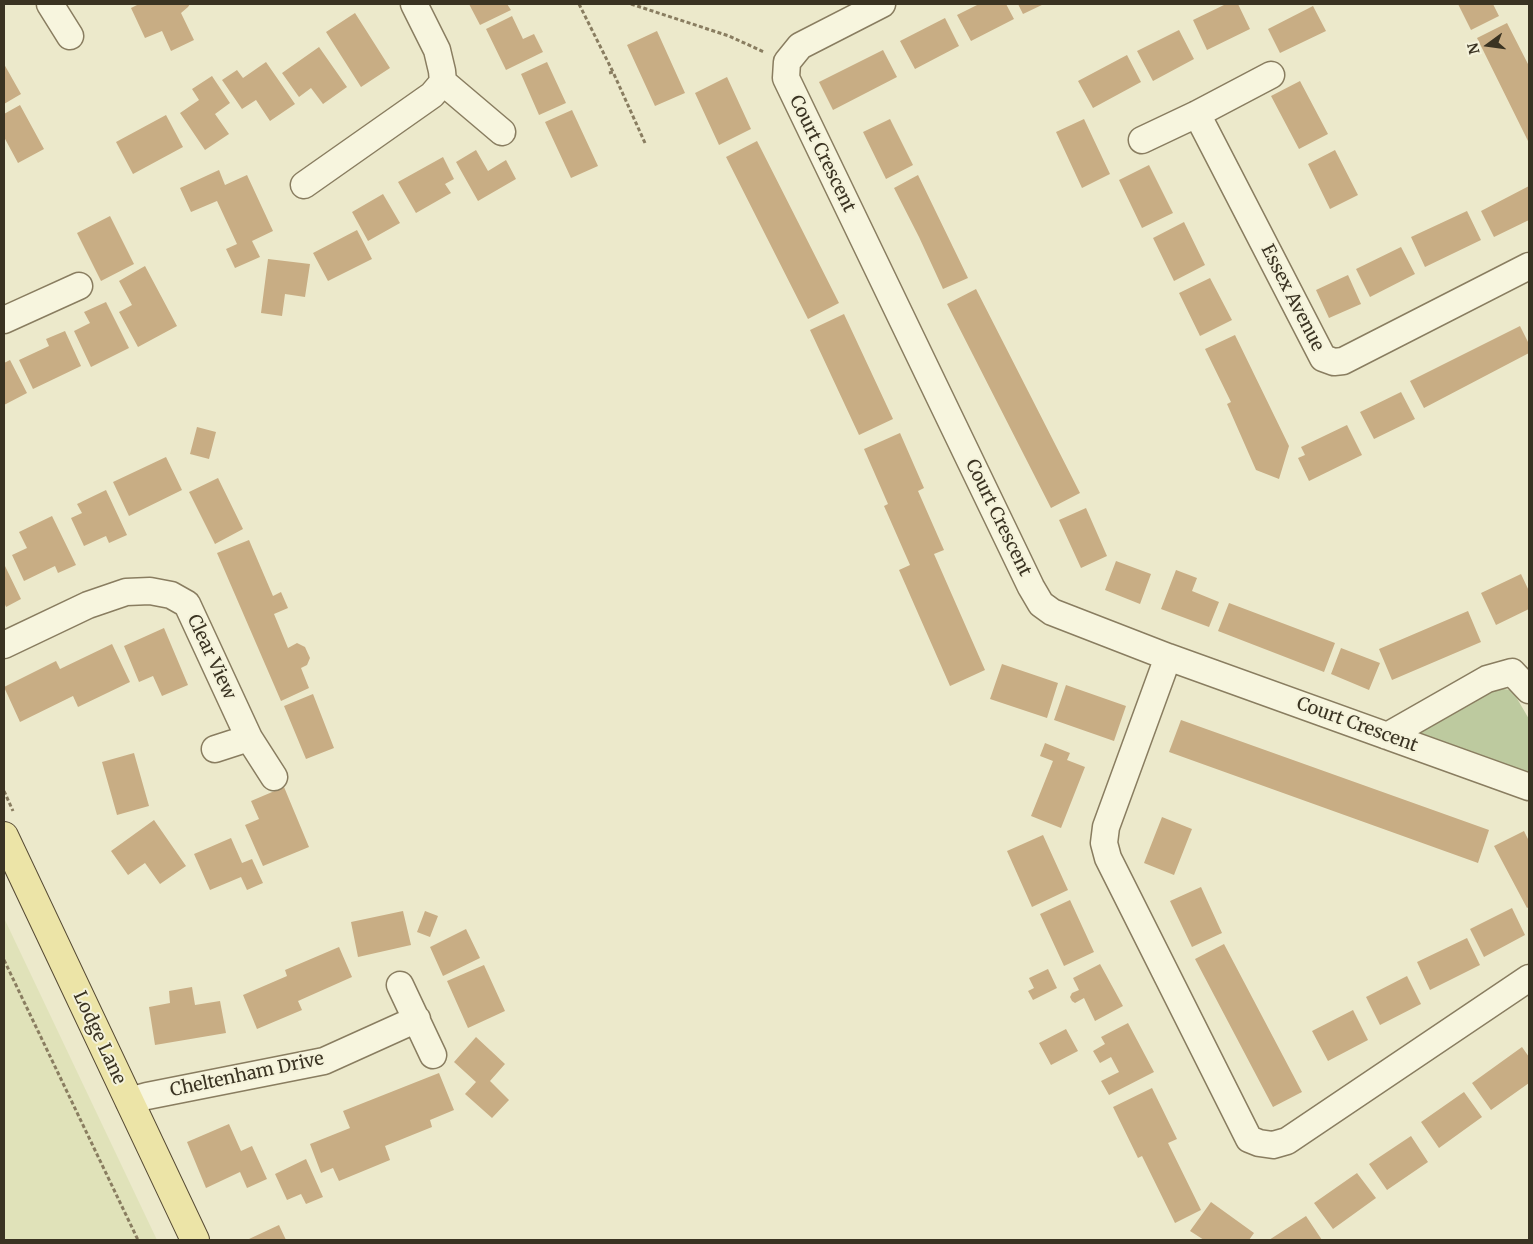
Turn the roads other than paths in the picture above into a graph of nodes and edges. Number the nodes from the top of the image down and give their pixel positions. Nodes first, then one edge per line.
1 (50, 4) edge
2 (414, 4) edge
3 (882, 4) edge
4 (70, 36) dead end
5 (1271, 74) dead end
6 (443, 82) junction
7 (1197, 114) junction
8 (502, 132) dead end
9 (1142, 140) dead end
10 (304, 185) dead end
11 (1529, 266) edge
12 (79, 286) dead end
13 (4, 319) edge
14 (4, 645) edge
15 (1168, 657) junction
16 (1529, 690) edge
17 (1387, 736) junction
18 (249, 738) junction
19 (215, 749) dead end
20 (274, 777) dead end
21 (1529, 787) edge
22 (4, 836) edge
23 (1529, 978) edge
24 (400, 985) dead end
25 (417, 1019) junction
26 (433, 1055) dead end
27 (129, 1101) junction
28 (195, 1240) edge

1 - 4 street
2 - 6 street
3 - 15 street, Court Crescent
5 - 7 street
6 - 8 street
6 - 10 street
7 - 9 street
7 - 11 street, Essex Avenue
12 - 13 street
14 - 18 street, Clear View
15 - 17 street, Court Crescent
15 - 23 street
16 - 17 street
17 - 21 street, Court Crescent
18 - 19 street
18 - 20 street, Clear View
22 - 27 main road, Lodge Lane
24 - 25 street
25 - 26 street
25 - 27 street, Cheltenham Drive
27 - 28 main road, Lodge Lane

